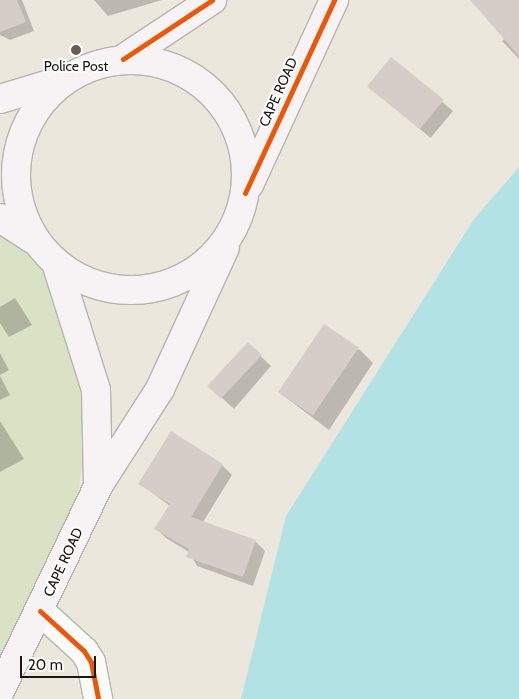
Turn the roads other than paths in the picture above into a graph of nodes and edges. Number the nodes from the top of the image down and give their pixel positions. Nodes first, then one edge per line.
1 (212, 0) edge
2 (334, 0) edge
3 (123, 59) junction
4 (67, 79) junction
5 (0, 99) edge
6 (245, 193) junction
7 (0, 218) edge
8 (231, 235) junction
9 (34, 240) junction
10 (57, 266) junction
11 (98, 486) junction
12 (40, 611) junction
13 (0, 691) edge
14 (98, 699) edge

1 - 3 main road
2 - 6 main road, CAPE ROAD
3 - 4 main road
3 - 6 main road
4 - 5 main road
4 - 9 main road
6 - 8 main road, CAPE ROAD
7 - 9 main road
8 - 10 main road
8 - 11 main road, CAPE ROAD
9 - 10 main road
10 - 11 main road
11 - 12 main road, CAPE ROAD
12 - 13 main road, CAPE ROAD
12 - 14 street

